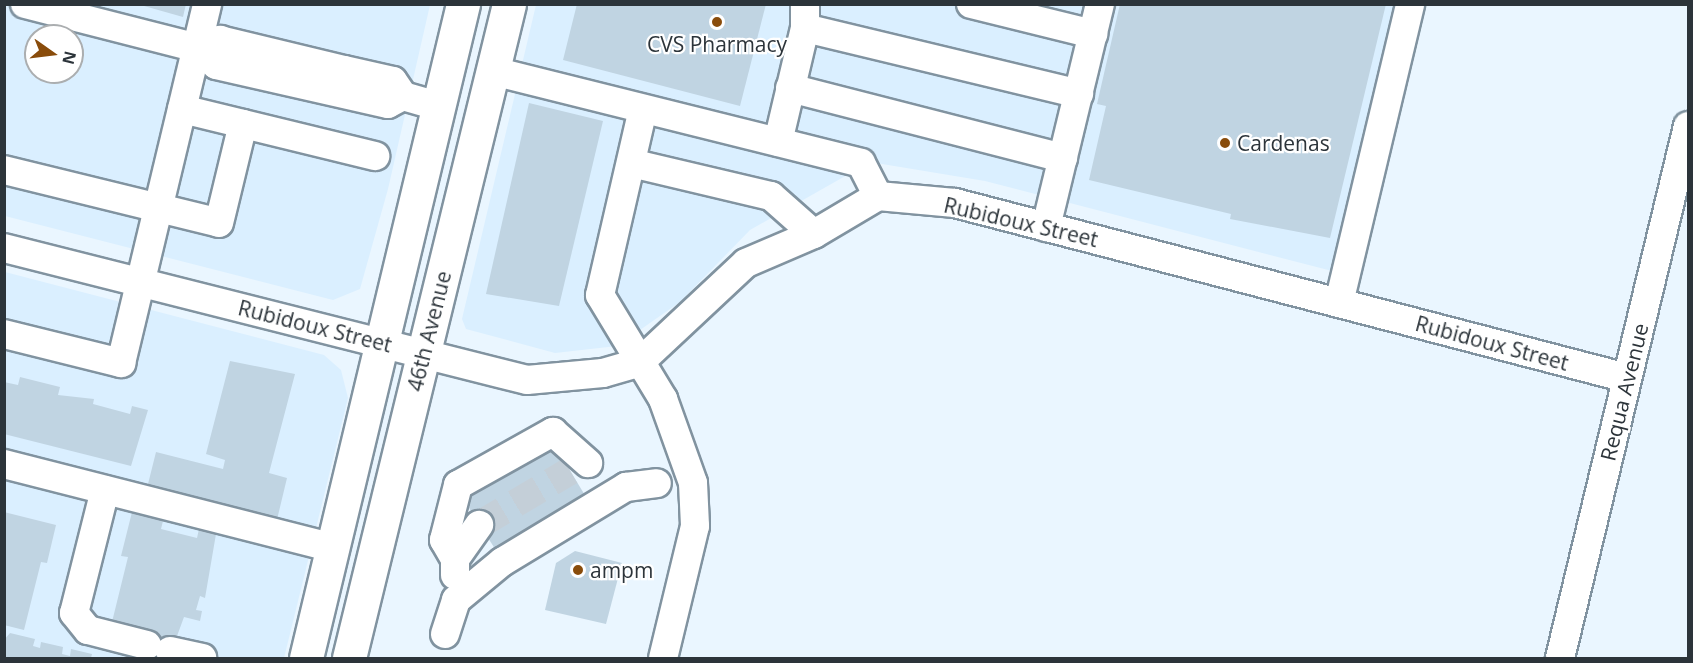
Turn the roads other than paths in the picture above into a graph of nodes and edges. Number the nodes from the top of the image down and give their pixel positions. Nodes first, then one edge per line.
1 (25, 4) edge
2 (207, 4) edge
3 (463, 4) edge
4 (509, 4) edge
5 (971, 4) edge
6 (1100, 4) edge
7 (1410, 4) edge
8 (805, 16) edge
9 (1093, 34) junction
10 (203, 49) junction
11 (493, 70) junction
12 (790, 88) junction
13 (1079, 94) junction
14 (439, 106) junction
15 (183, 109) junction
16 (643, 109) junction
17 (243, 124) junction
18 (1689, 126) edge
19 (778, 142) junction
20 (375, 156) dead end
21 (1063, 158) junction
22 (631, 163) junction
23 (4, 170) edge
24 (878, 196) junction
25 (159, 209) junction
26 (1046, 227) junction
27 (814, 234) junction
28 (4, 248) edge
29 (141, 281) junction
30 (1339, 303) junction
31 (4, 334) edge
32 (381, 343) junction
33 (423, 354) junction
34 (639, 363) junction
35 (1627, 378) junction
36 (4, 464) edge
37 (657, 483) dead end
38 (626, 487) junction
39 (105, 490) junction
40 (479, 525) tunnel mouth
41 (333, 548) junction
42 (455, 559) junction
43 (456, 600) junction
44 (445, 634) dead end
45 (202, 658) edge
46 (306, 658) edge
47 (349, 658) edge
48 (663, 658) edge
49 (1560, 658) edge

1 - 10 street
2 - 10 street
3 - 14 main road, 46th Avenue
4 - 11 main road, 46th Avenue
5 - 9 street
6 - 9 street
7 - 30 street
8 - 12 street
8 - 13 street
9 - 13 street
10 - 14 street
10 - 15 street
11 - 16 street
11 - 33 main road, 46th Avenue
12 - 19 street
12 - 21 street
13 - 21 street
14 - 32 main road, 46th Avenue
15 - 17 street
15 - 25 street
16 - 19 street
16 - 22 street
17 - 20 street
17 - 25 street
18 - 35 street, Requa Avenue
19 - 24 street
21 - 26 street
22 - 27 street
22 - 34 street
23 - 25 street
24 - 26 street, Rubidoux Street
24 - 27 street, Rubidoux Street
25 - 29 street
26 - 30 street, Rubidoux Street
27 - 34 street, Rubidoux Street
28 - 29 street, Rubidoux Street
29 - 31 street
29 - 32 street, Rubidoux Street
30 - 35 street, Rubidoux Street
32 - 33 street, Rubidoux Street
32 - 41 main road, 46th Avenue
33 - 34 street, Rubidoux Street
33 - 47 main road, 46th Avenue
34 - 48 street
35 - 49 street, Requa Avenue
36 - 39 street
37 - 38 street
38 - 42 street
38 - 43 street
39 - 41 street
39 - 45 street
40 - 42 street
41 - 46 main road, 46th Avenue
42 - 43 street
43 - 44 street

